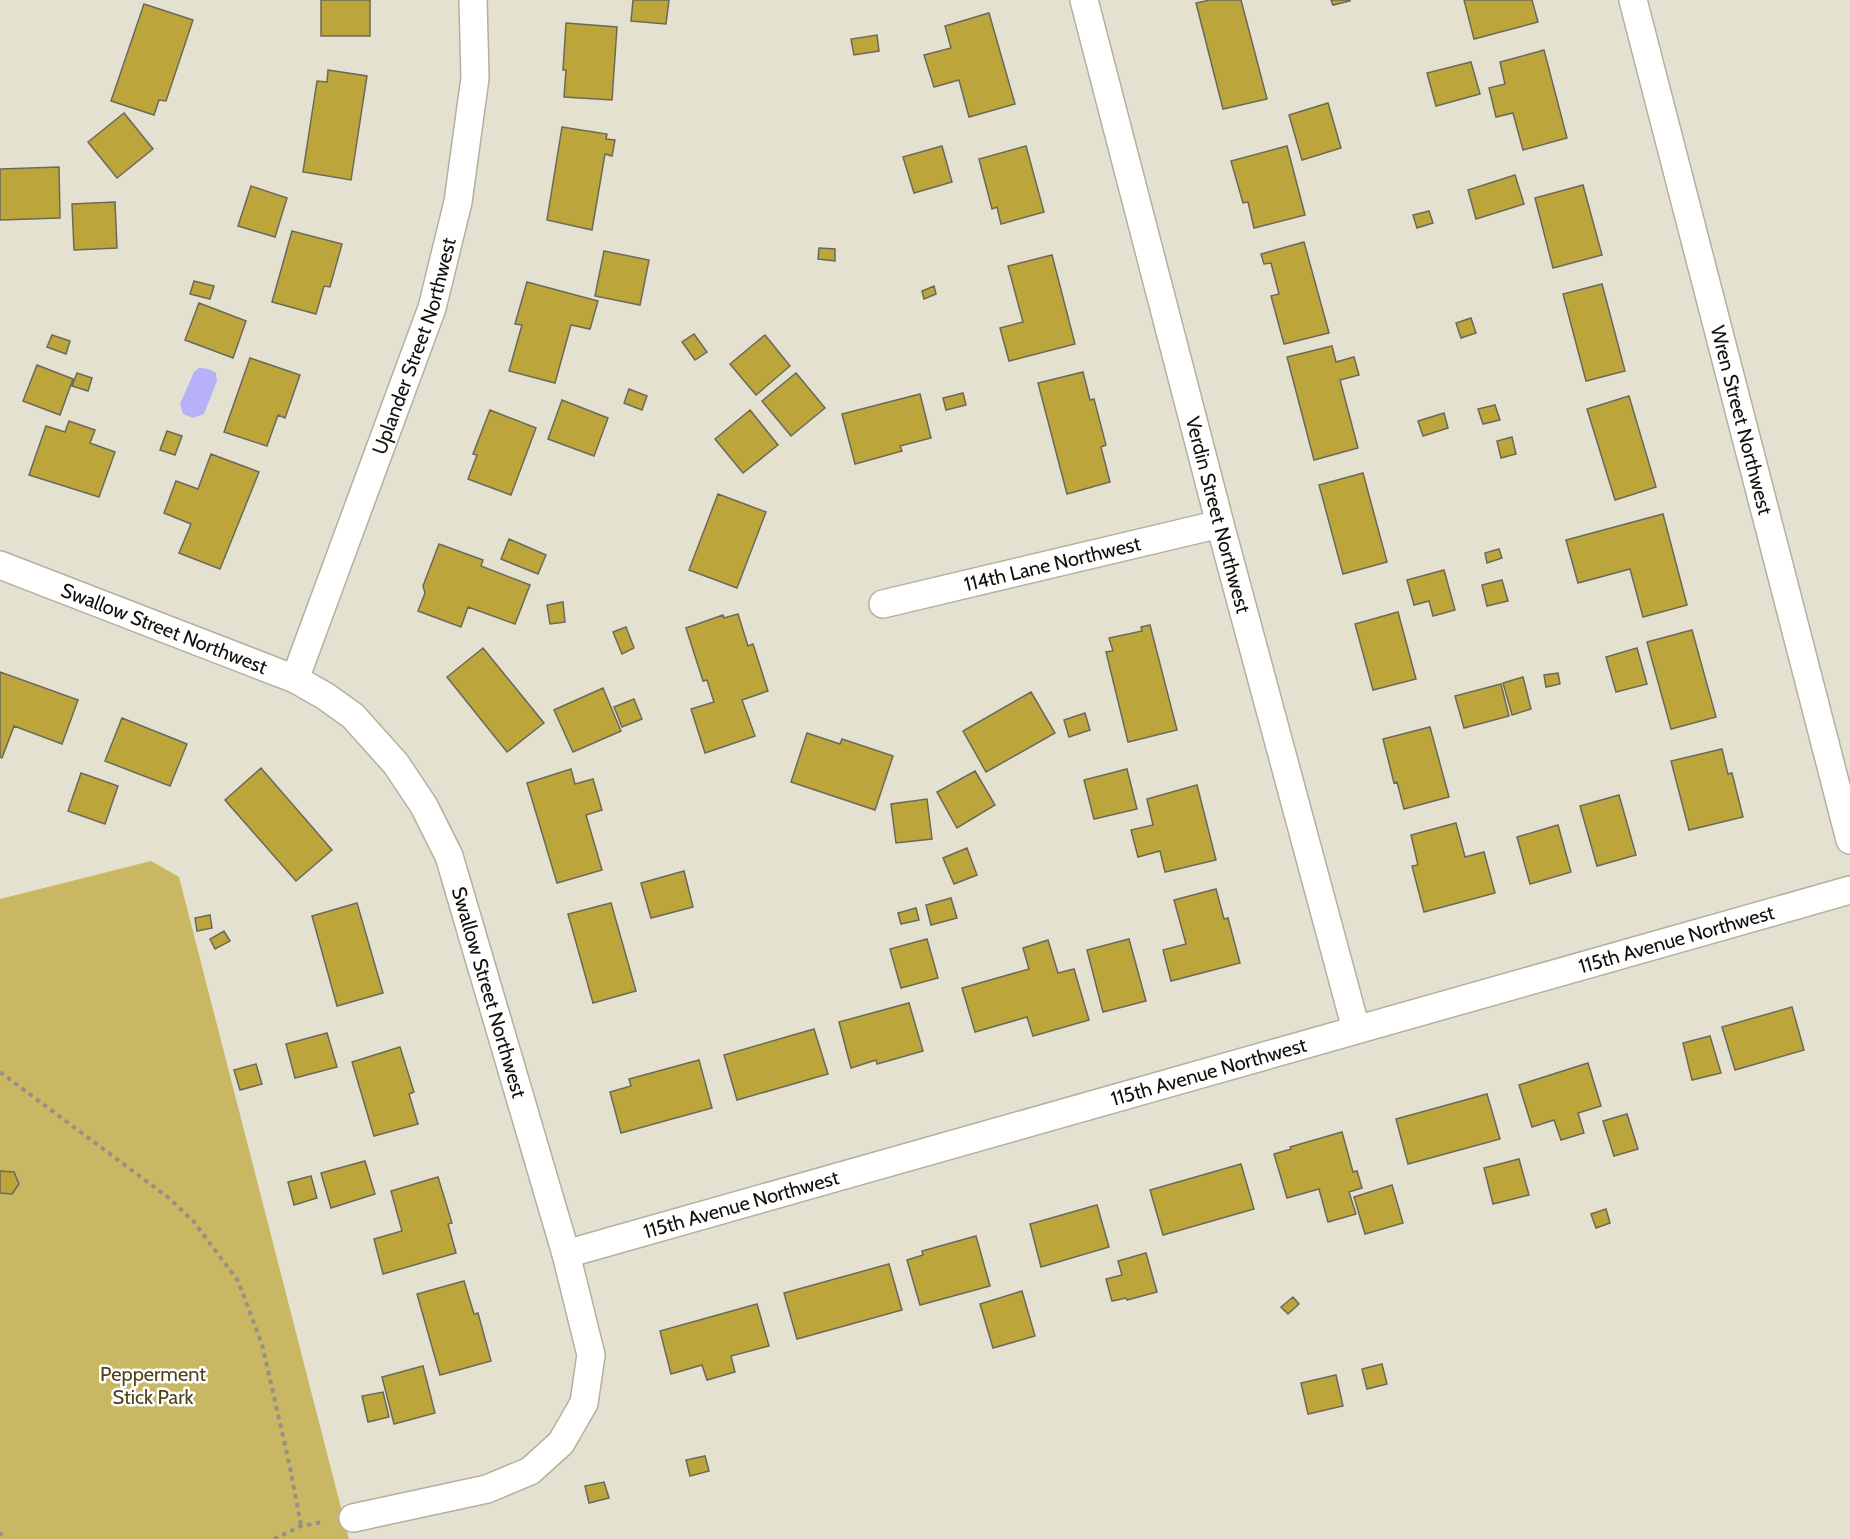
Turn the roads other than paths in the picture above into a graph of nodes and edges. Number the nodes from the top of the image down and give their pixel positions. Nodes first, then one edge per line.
1 (473, 0) edge
2 (1084, 0) edge
3 (1634, 0) edge
4 (1220, 524) junction
5 (0, 565) edge
6 (883, 604) dead end
7 (295, 679) junction
8 (1850, 840) edge
9 (1850, 890) edge
10 (1356, 1029) junction
11 (566, 1254) junction
12 (353, 1518) road end

1 - 7 street, Uplander Street Northwest
2 - 4 street, Verdin Street Northwest
3 - 8 street, Wren Street Northwest
4 - 6 street, 114th Lane Northwest
4 - 10 street, Verdin Street Northwest
5 - 7 street, Swallow Street Northwest
7 - 11 street, Swallow Street Northwest
9 - 10 street, 115th Avenue Northwest
10 - 11 street, 115th Avenue Northwest
11 - 12 street, Swallow Street Northwest

